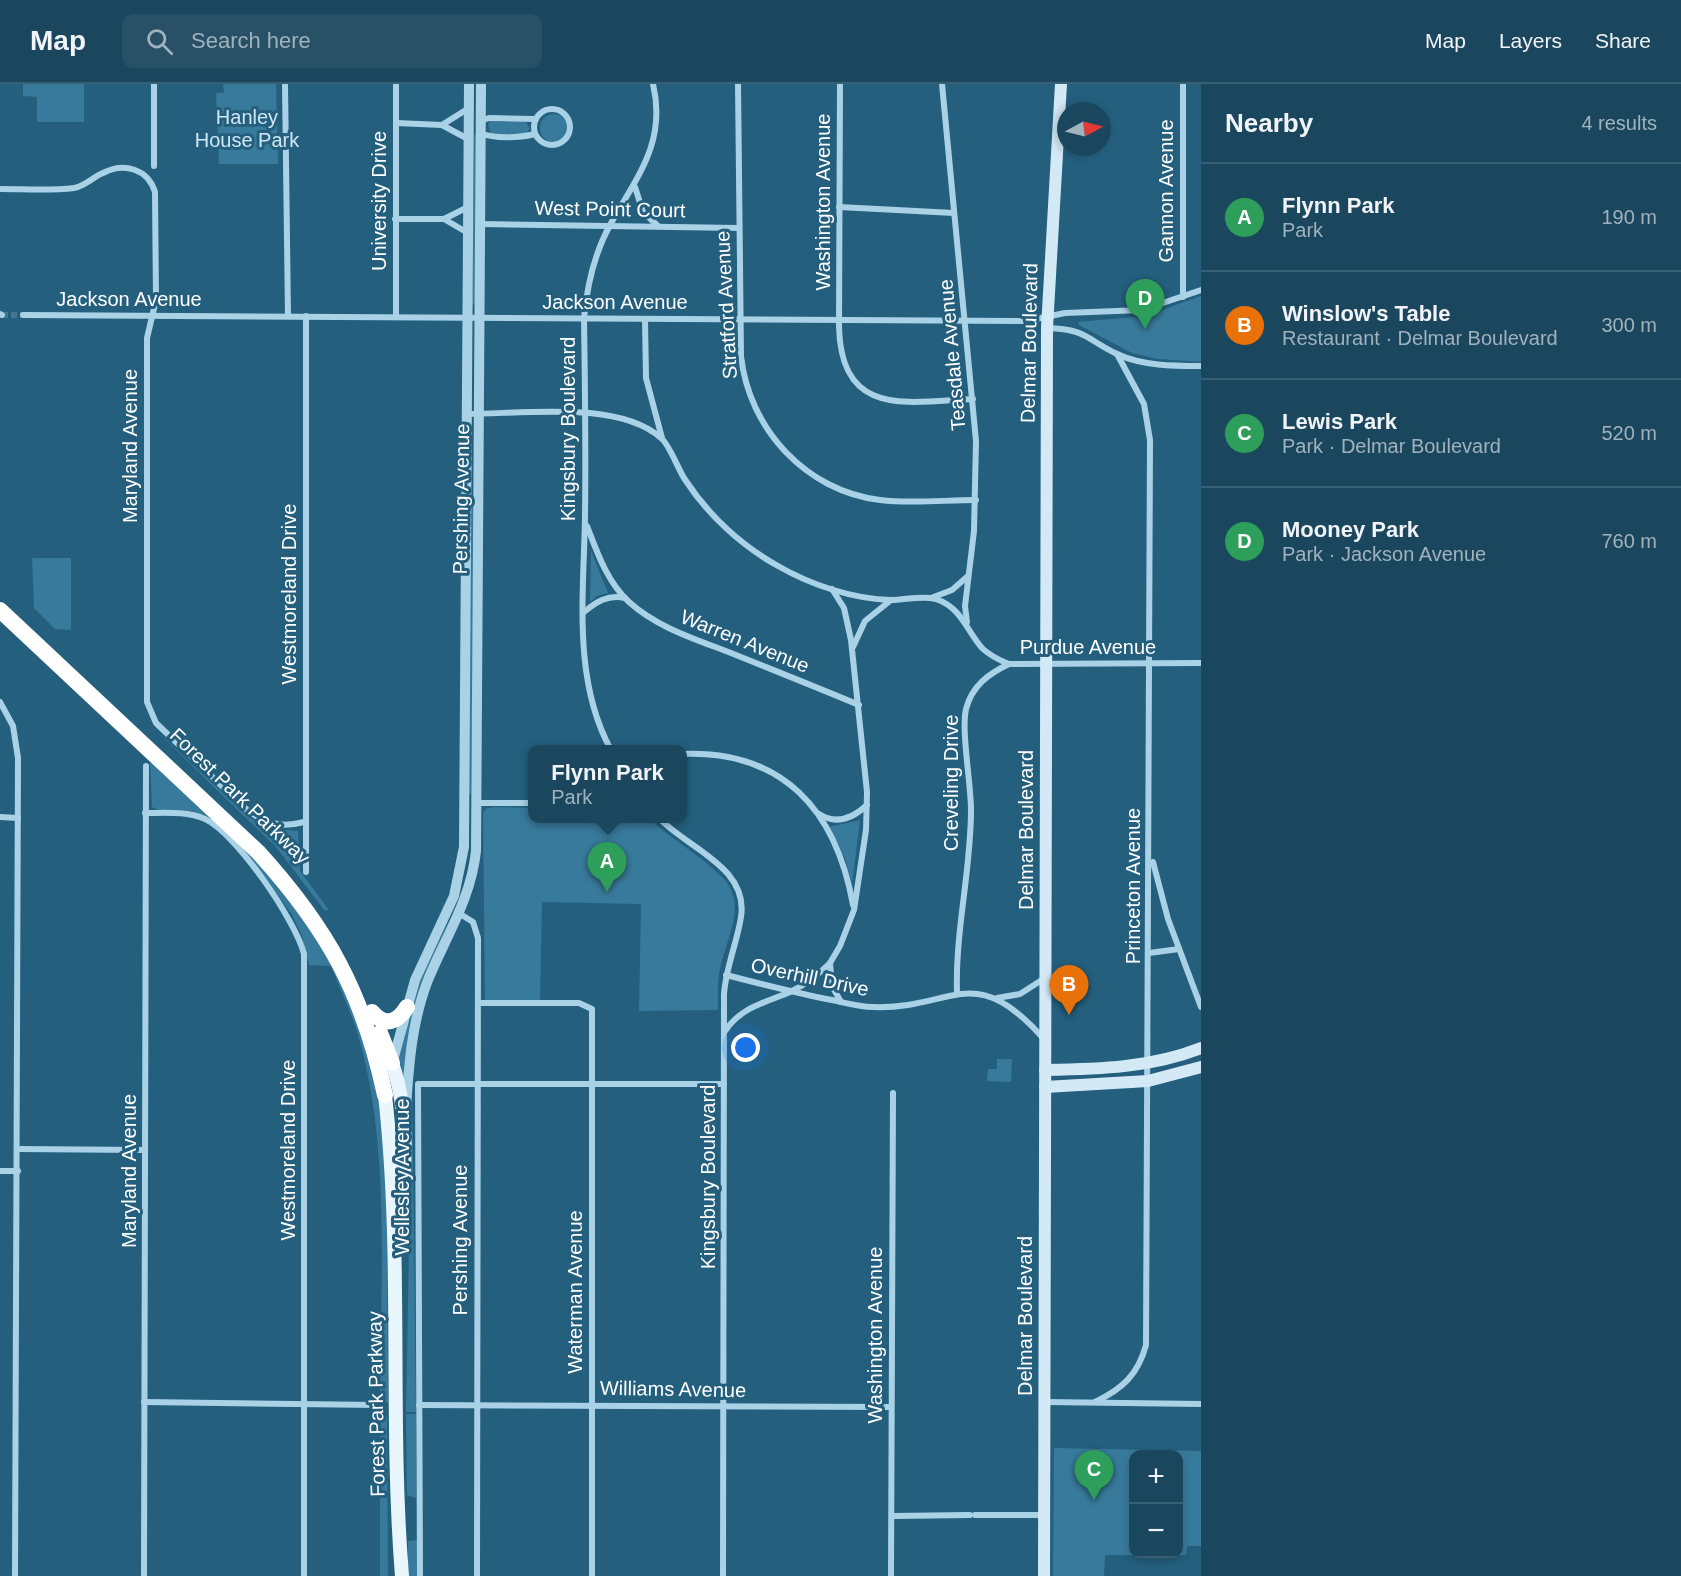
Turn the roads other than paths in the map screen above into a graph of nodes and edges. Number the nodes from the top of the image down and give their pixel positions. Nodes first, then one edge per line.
1 (154, 84) edge
2 (285, 84) edge
3 (396, 84) edge
4 (469, 84) edge
5 (481, 84) edge
6 (653, 84) edge
7 (738, 84) edge
8 (840, 84) edge
9 (942, 84) edge
10 (1061, 84) edge
11 (1183, 84) edge
12 (469, 108) junction
13 (536, 119) junction
14 (481, 120) junction
15 (396, 123) junction
16 (442, 125) junction
17 (468, 127) junction
18 (481, 134) junction
19 (535, 134) junction
20 (468, 139) junction
21 (154, 166) dead end
22 (635, 187) junction
23 (0, 189) edge
24 (468, 207) junction
25 (839, 207) junction
26 (954, 213) junction
27 (395, 219) junction
28 (444, 219) junction
29 (480, 224) junction
30 (610, 226) junction
31 (659, 226) junction
32 (738, 228) junction
33 (468, 233) junction
34 (1201, 290) edge
35 (1182, 297) junction
36 (23, 315) tunnel mouth
37 (151, 315) junction
38 (288, 316) junction
39 (306, 316) junction
40 (396, 317) junction
41 (467, 318) junction
42 (480, 318) junction
43 (584, 318) junction
44 (645, 319) junction
45 (741, 320) junction
46 (839, 320) junction
47 (966, 321) junction
48 (1047, 322) junction
49 (1118, 354) junction
50 (1201, 366) edge
51 (973, 399) junction
52 (585, 413) junction
53 (467, 414) junction
54 (479, 414) junction
55 (663, 439) junction
56 (976, 500) junction
57 (585, 520) junction
58 (968, 575) junction
59 (832, 589) junction
60 (0, 597) edge
61 (625, 598) junction
62 (930, 598) junction
63 (891, 600) junction
64 (0, 610) edge
65 (584, 612) junction
66 (967, 623) junction
67 (31, 632) junction
68 (853, 650) junction
69 (1045, 663) junction
70 (1148, 663) junction
71 (1201, 663) edge
72 (1009, 664) junction
73 (0, 702) edge
74 (858, 705) junction
75 (608, 745) edge
76 (687, 754) edge
77 (146, 766) dead end
78 (464, 803) junction
79 (477, 803) junction
80 (528, 803) edge
81 (867, 804) junction
82 (146, 813) junction
83 (818, 814) junction
84 (0, 817) edge
85 (18, 818) junction
86 (304, 822) junction
87 (663, 823) edge
88 (1150, 834) junction
89 (306, 872) dead end
90 (454, 910) junction
91 (854, 910) junction
92 (1179, 949) junction
93 (1149, 953) junction
94 (830, 963) junction
95 (726, 975) junction
96 (1045, 978) junction
97 (789, 992) junction
98 (957, 993) junction
99 (994, 998) junction
100 (841, 1002) junction
101 (478, 1003) junction
102 (407, 1007) junction
103 (1201, 1007) edge
104 (372, 1012) junction
105 (724, 1032) junction
106 (1045, 1040) junction
107 (1201, 1048) edge
108 (392, 1063) junction
109 (1148, 1064) junction
110 (1201, 1067) edge
111 (1045, 1070) junction
112 (1148, 1081) junction
113 (477, 1083) junction
114 (592, 1083) junction
115 (724, 1084) junction
116 (1045, 1087) junction
117 (893, 1093) dead end
118 (385, 1095) junction
119 (405, 1124) junction
120 (18, 1149) junction
121 (146, 1150) junction
122 (0, 1171) edge
123 (18, 1171) junction
124 (395, 1281) junction
125 (144, 1402) junction
126 (1044, 1402) junction
127 (1095, 1402) junction
128 (304, 1404) junction
129 (1201, 1404) edge
130 (378, 1405) dead end
131 (419, 1405) junction
132 (478, 1405) junction
133 (592, 1405) junction
134 (723, 1407) junction
135 (891, 1407) junction
136 (1044, 1515) junction
137 (892, 1516) junction
138 (398, 1526) junction
139 (15, 1576) edge
140 (144, 1576) edge
141 (304, 1576) edge
142 (395, 1576) edge
143 (402, 1576) edge
144 (420, 1576) edge
145 (477, 1576) edge
146 (592, 1576) edge
147 (723, 1576) edge
148 (891, 1576) edge
149 (1044, 1576) edge

1 - 21 street
2 - 38 street
3 - 15 street, University Drive
4 - 12 street, Pershing Avenue
5 - 14 street, Pershing Avenue
6 - 22 street, Kingsbury Boulevard
7 - 32 street, Stratford Avenue
8 - 25 street, Washington Avenue
9 - 26 street, Teasdale Avenue
10 - 48 main road, Delmar Boulevard
11 - 35 street, Gannon Avenue
12 - 16 street
12 - 17 street, Pershing Avenue
13 - 14 street
13 - 19 street
13 - 19 street
14 - 17 street
14 - 18 street, Pershing Avenue
15 - 16 street
15 - 27 street, University Drive
16 - 20 street
17 - 18 street
17 - 20 street, Pershing Avenue
18 - 19 street
18 - 29 street, Pershing Avenue
20 - 24 street, Pershing Avenue
22 - 30 street, Kingsbury Boulevard
22 - 31 street
23 - 37 street, Maryland Avenue
24 - 28 street
24 - 33 street, Pershing Avenue
25 - 26 street
25 - 46 street, Washington Avenue
26 - 47 street, Teasdale Avenue
27 - 28 street
27 - 40 street, University Drive
28 - 33 street
29 - 30 street, West Point Court
29 - 42 street, Pershing Avenue
30 - 31 street, West Point Court
30 - 43 street, Kingsbury Boulevard
31 - 32 street, West Point Court
32 - 45 street, Stratford Avenue
33 - 41 street, Pershing Avenue
34 - 35 street, Jackson Avenue
35 - 48 street, Jackson Avenue
36 - 37 street, Jackson Avenue
37 - 38 street, Jackson Avenue
37 - 86 street, Maryland Avenue
38 - 39 street, Jackson Avenue
39 - 40 street, Jackson Avenue
39 - 86 street, Westmoreland Drive
40 - 41 street, Jackson Avenue
41 - 42 street, Jackson Avenue
41 - 53 street, Pershing Avenue
42 - 43 street, Jackson Avenue
42 - 54 street, Pershing Avenue
43 - 44 street, Jackson Avenue
43 - 52 street, Kingsbury Boulevard
44 - 45 street, Jackson Avenue
44 - 55 street
45 - 46 street, Jackson Avenue
45 - 56 street, Stratford Avenue
46 - 47 street, Jackson Avenue
46 - 51 street, Washington Avenue
47 - 48 street, Jackson Avenue
47 - 51 street, Teasdale Avenue
48 - 49 street
48 - 69 main road, Delmar Boulevard
49 - 50 street
49 - 70 street, Princeton Avenue
51 - 56 street, Teasdale Avenue
52 - 54 street
52 - 55 street
52 - 57 street, Kingsbury Boulevard
53 - 54 street
53 - 78 street, Pershing Avenue
54 - 79 street, Pershing Avenue
55 - 59 street
56 - 58 street, Teasdale Avenue
57 - 61 street, Warren Avenue
57 - 65 street, Kingsbury Boulevard
58 - 62 street
58 - 66 street, Teasdale Avenue
59 - 63 street
59 - 68 street
60 - 67 highway, Forest Park Parkway
61 - 65 street
61 - 74 street, Warren Avenue
62 - 63 street
62 - 66 street, Purdue Avenue
63 - 68 street
64 - 67 highway, Forest Park Parkway
65 - 75 street, Kingsbury Boulevard
66 - 72 street, Purdue Avenue
67 - 104 highway, Forest Park Parkway
67 - 118 highway, Forest Park Parkway
68 - 74 street
69 - 70 street, Purdue Avenue
69 - 72 street, Purdue Avenue
69 - 96 main road, Delmar Boulevard
70 - 71 street, Purdue Avenue
70 - 88 street, Princeton Avenue
72 - 98 street, Creveling Drive
73 - 85 street
74 - 81 street
76 - 83 street
77 - 82 street, Maryland Avenue
78 - 79 street
78 - 90 street, Pershing Avenue
79 - 80 street
79 - 90 street, Pershing Avenue
81 - 83 street
81 - 91 street
82 - 121 street, Maryland Avenue
82 - 128 street, Westmoreland Drive
83 - 91 street
84 - 85 street
85 - 120 street
86 - 89 street, Westmoreland Drive
87 - 95 street, Kingsbury Boulevard
88 - 92 street
88 - 93 street, Princeton Avenue
90 - 101 street, Pershing Avenue
90 - 102 street, Pershing Avenue
90 - 119 street, Pershing Avenue
91 - 94 street
92 - 93 street
92 - 103 street
93 - 109 street, Princeton Avenue
94 - 97 street
94 - 100 street
95 - 97 street, Overhill Drive
95 - 105 street, Kingsbury Boulevard
96 - 99 street, Overhill Drive
96 - 106 main road, Delmar Boulevard
97 - 100 street, Overhill Drive
97 - 105 street
98 - 99 street, Overhill Drive
98 - 100 street, Overhill Drive
99 - 106 street, Overhill Drive
101 - 113 street, Pershing Avenue
101 - 114 street, Waterman Avenue
102 - 104 highway
102 - 108 street, Pershing Avenue
104 - 108 highway, Forest Park Parkway
105 - 115 street, Kingsbury Boulevard
106 - 111 main road, Delmar Boulevard
107 - 109 main road
108 - 118 street, Pershing Avenue
108 - 119 main road, Forest Park Parkway
109 - 111 main road
109 - 112 street, Princeton Avenue
110 - 112 main road
111 - 116 main road, Delmar Boulevard
112 - 116 main road
112 - 127 street, Princeton Avenue
113 - 114 street, Wellesley Avenue
113 - 131 street, Wellesley Avenue
113 - 132 street, Pershing Avenue
114 - 115 street, Wellesley Avenue
114 - 133 street, Waterman Avenue
115 - 134 street, Kingsbury Boulevard
116 - 126 main road, Delmar Boulevard
117 - 135 street, Washington Avenue
118 - 124 main road, Forest Park Parkway
119 - 124 main road, Forest Park Parkway
120 - 121 street
120 - 123 street
121 - 125 street, Maryland Avenue
122 - 123 street
123 - 139 street
124 - 138 main road, Forest Park Parkway
125 - 128 street
125 - 140 street, Maryland Avenue
126 - 127 street
126 - 136 main road, Delmar Boulevard
127 - 129 street
128 - 130 street
128 - 141 street, Westmoreland Drive
131 - 132 street, Williams Avenue
131 - 144 street, Wellesley Avenue
132 - 133 street, Williams Avenue
132 - 145 street, Pershing Avenue
133 - 134 street, Williams Avenue
133 - 146 street, Waterman Avenue
134 - 135 street, Williams Avenue
134 - 147 street, Kingsbury Boulevard
135 - 137 street, Washington Avenue
136 - 137 street
136 - 149 main road, Delmar Boulevard
137 - 148 street, Washington Avenue
138 - 142 main road, Forest Park Parkway
138 - 143 main road, Forest Park Parkway

